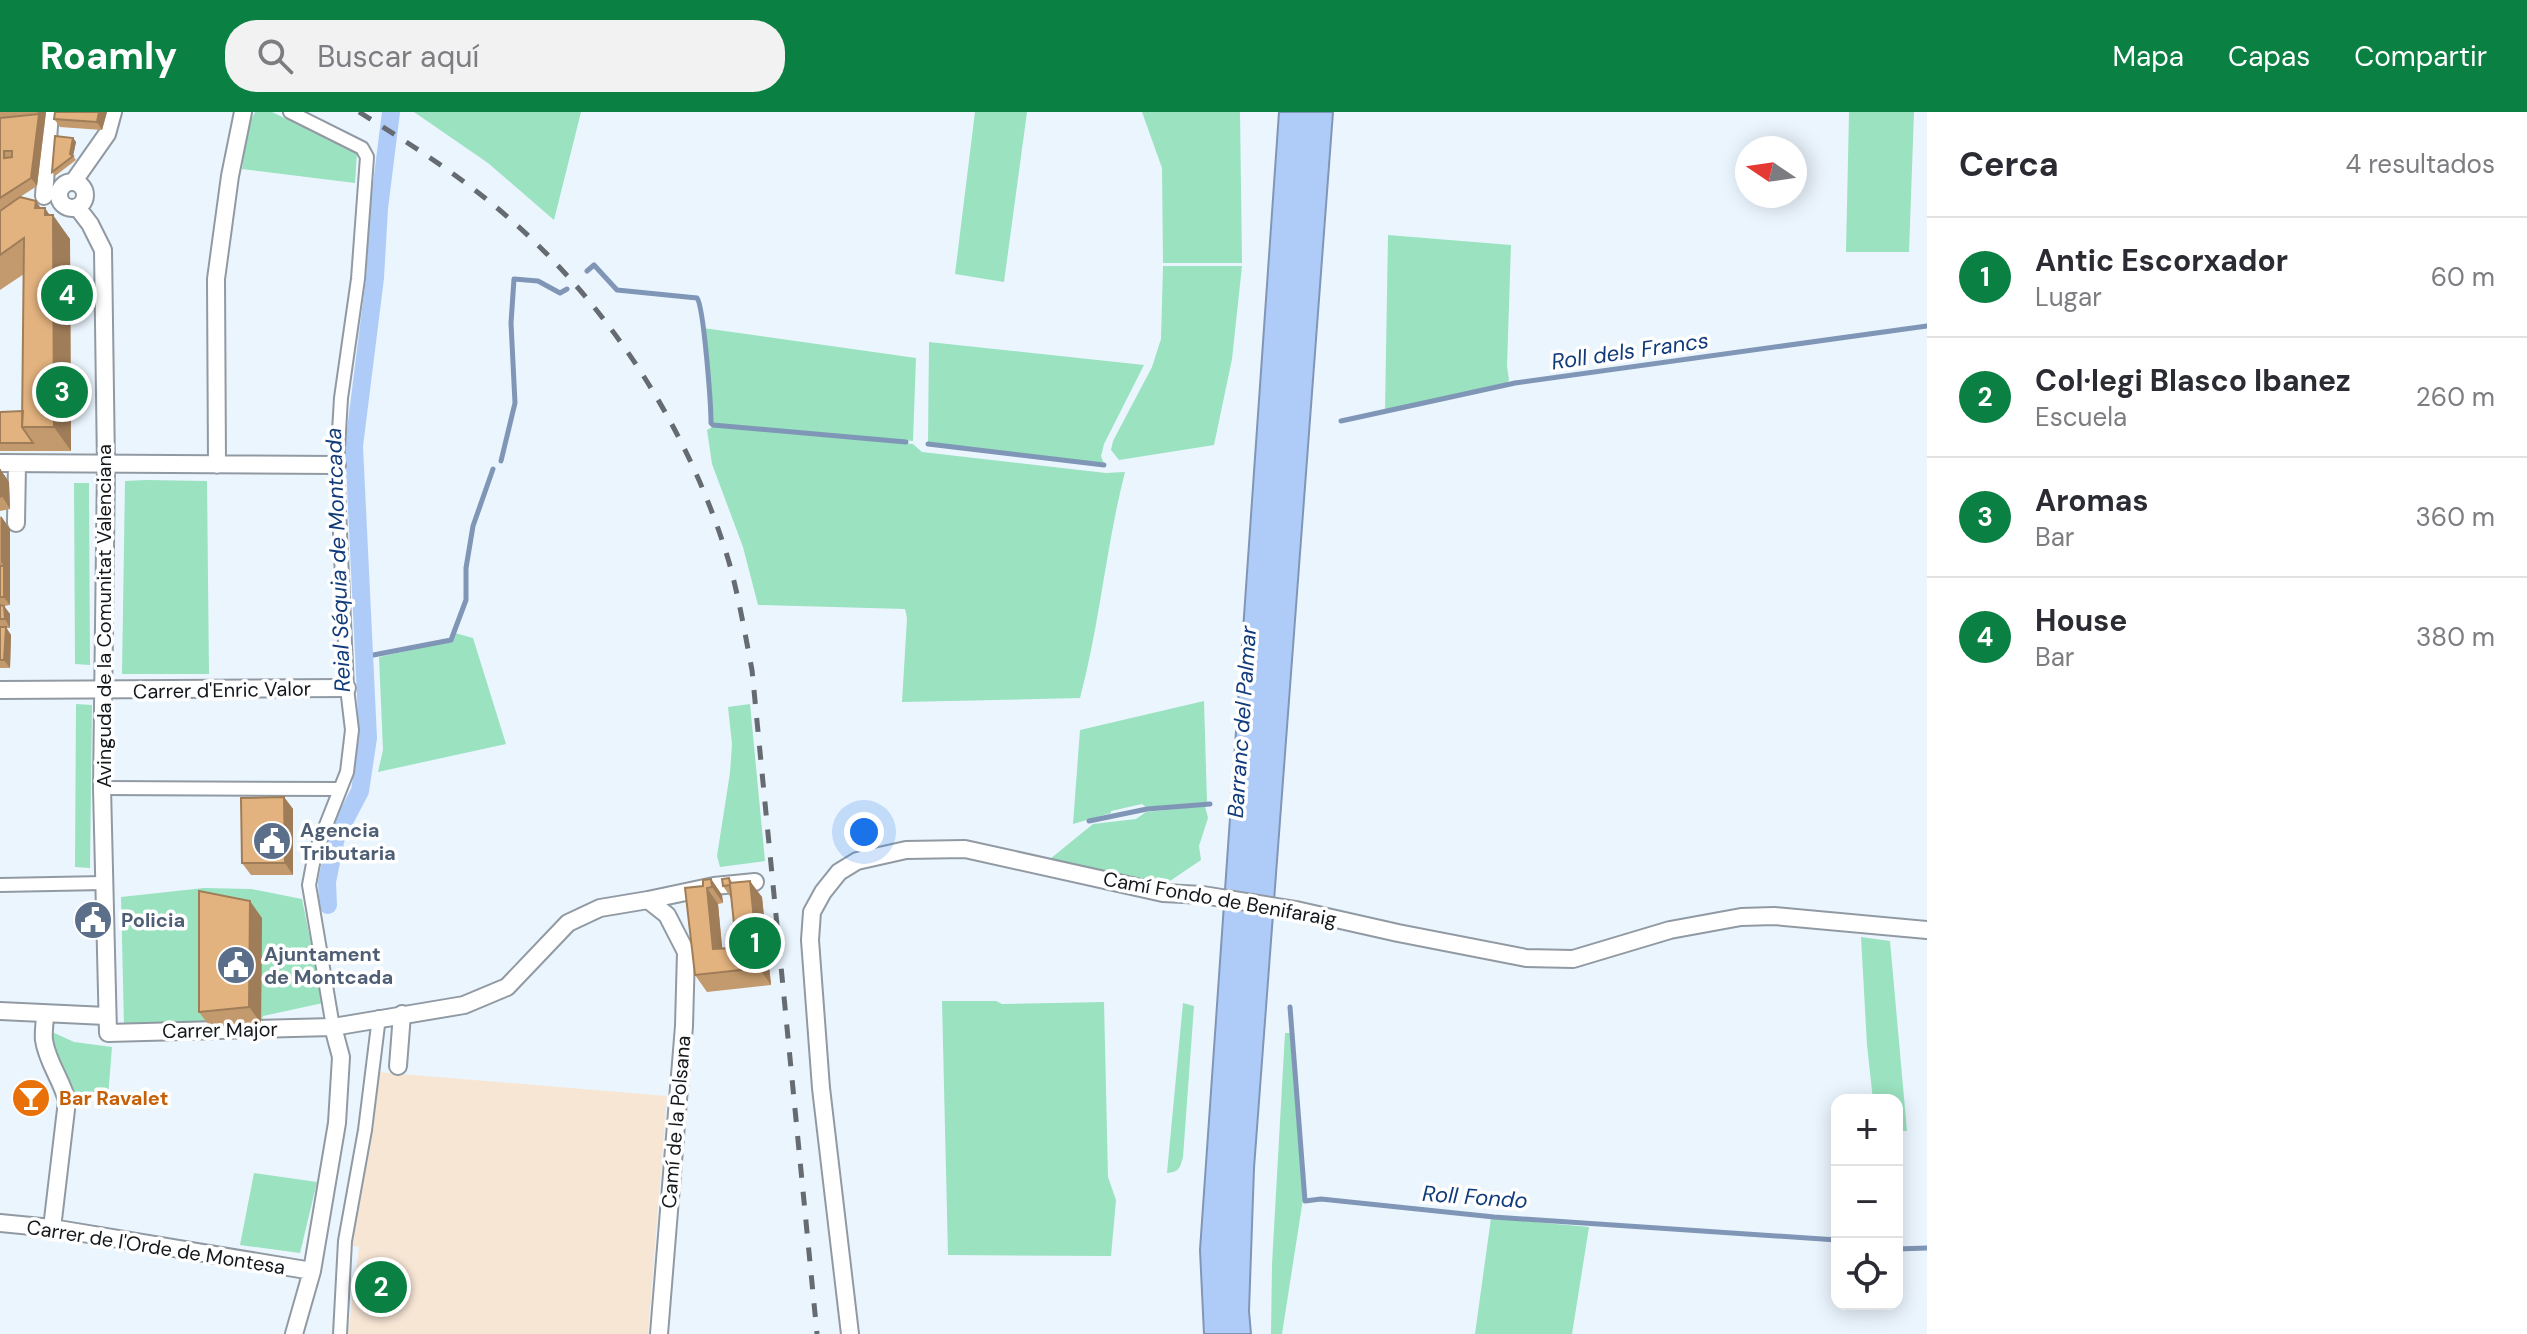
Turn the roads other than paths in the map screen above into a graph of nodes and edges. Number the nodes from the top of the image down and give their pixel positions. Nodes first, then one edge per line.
1 (50, 112) edge
2 (113, 112) edge
3 (243, 112) edge
4 (290, 112) edge
5 (67, 185) junction
6 (9, 464) edge
7 (217, 465) junction
8 (337, 465) junction
9 (106, 466) junction
10 (16, 523) dead end
11 (347, 688) junction
12 (0, 690) edge
13 (103, 691) junction
14 (102, 788) junction
15 (339, 789) junction
16 (755, 882) dead end
17 (104, 883) junction
18 (0, 885) edge
19 (648, 900) junction
20 (1927, 930) edge
21 (0, 1011) edge
22 (45, 1014) junction
23 (402, 1014) junction
24 (373, 1018) junction
25 (107, 1024) junction
26 (333, 1027) junction
27 (398, 1066) dead end
28 (0, 1223) edge
29 (52, 1228) junction
30 (312, 1271) junction
31 (294, 1334) edge
32 (340, 1334) edge
33 (659, 1334) edge
34 (850, 1334) edge

1 - 5 street
2 - 5 street
3 - 7 street
4 - 8 street
5 - 9 street, Avinguda de la Comunitat Valenciana
6 - 9 street
6 - 10 street
7 - 8 street
7 - 9 street
8 - 11 street
9 - 13 street, Avinguda de la Comunitat Valenciana
11 - 13 street, Carrer d'Enric Valor
11 - 15 street
12 - 13 street, Carrer d'Enric Valor
13 - 14 street, Avinguda de la Comunitat Valenciana
14 - 15 street
14 - 17 street, Avinguda de la Comunitat Valenciana
15 - 26 street
16 - 19 street
17 - 18 street
17 - 25 street, Avinguda de la Comunitat Valenciana
19 - 23 street
19 - 33 street, Camí de la Polsana
20 - 34 street, Camí Fondo de Benifaraig
21 - 22 street, Carrer Major
22 - 25 street, Carrer Major
22 - 29 street
23 - 24 street
23 - 27 street
24 - 26 street, Carrer Major
24 - 32 street
25 - 26 street, Carrer Major
26 - 30 street
28 - 29 street, Carrer de l'Orde de Montesa
29 - 30 street, Carrer de l'Orde de Montesa
30 - 31 street

